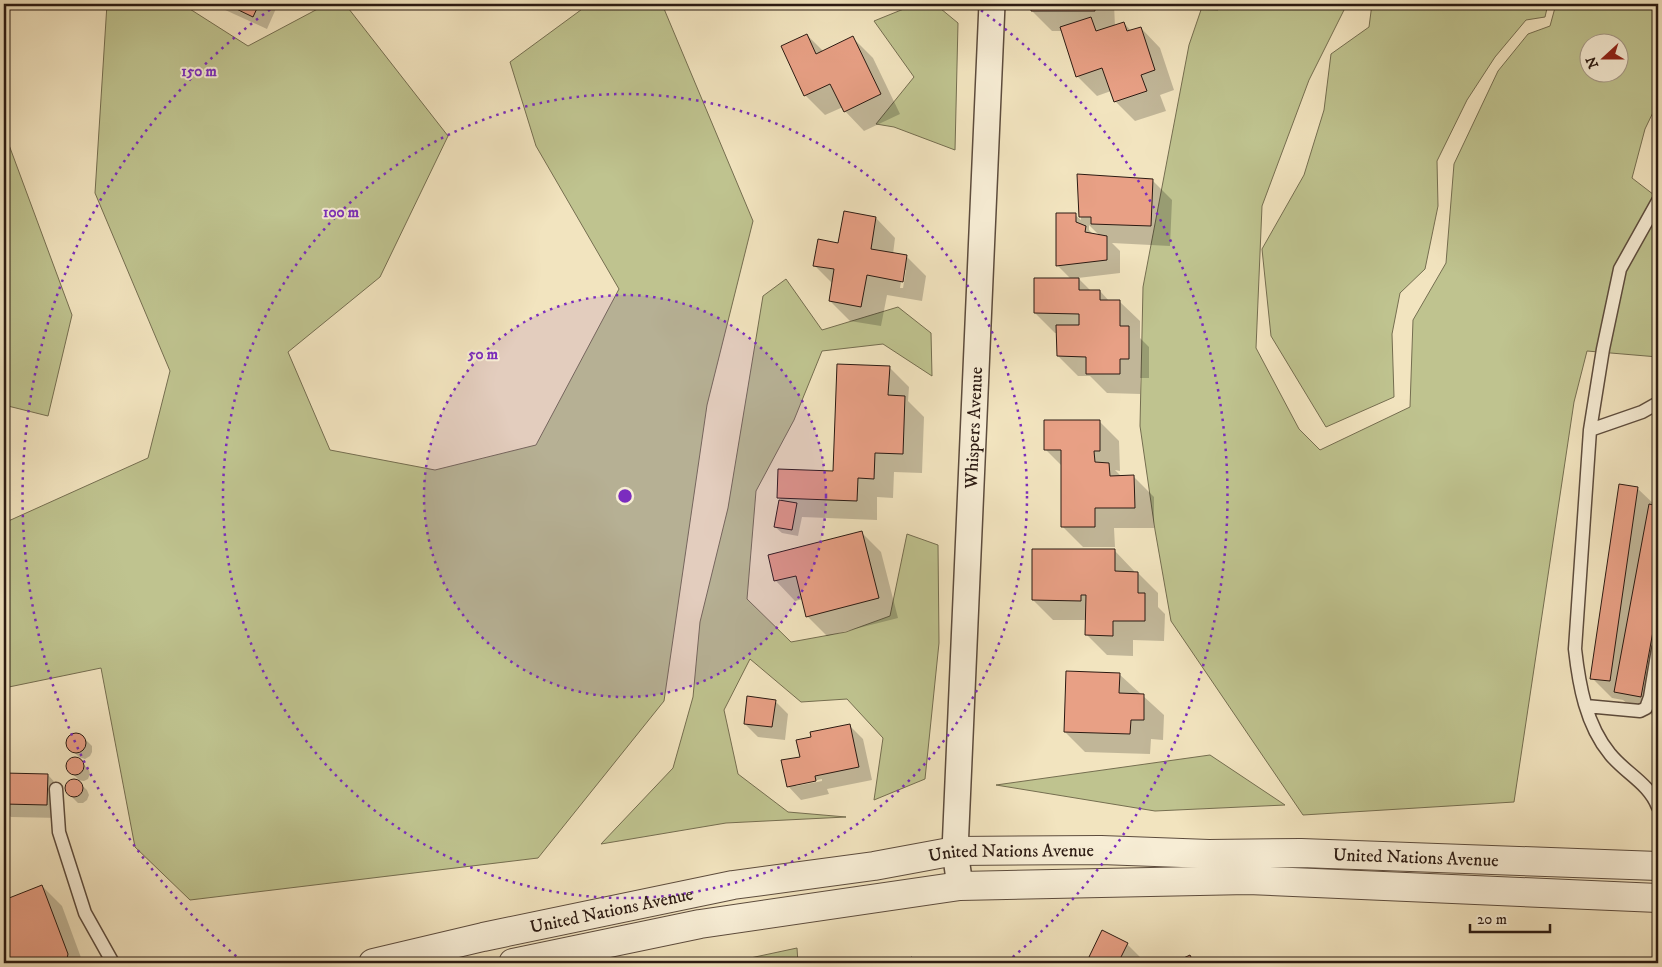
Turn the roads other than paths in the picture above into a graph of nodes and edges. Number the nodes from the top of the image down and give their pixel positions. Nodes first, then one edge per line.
1 (992, 4) edge
2 (1658, 201) edge
3 (1658, 403) edge
4 (1590, 430) junction
5 (1658, 649) edge
6 (1586, 706) junction
7 (56, 789) dead end
8 (1657, 799) edge
9 (955, 851) junction
10 (1658, 866) edge
11 (960, 886) junction
12 (1658, 898) edge
13 (113, 963) edge
14 (373, 963) edge
15 (513, 963) edge

1 - 9 street, Whispers Avenue
2 - 4 lane
3 - 4 lane
4 - 6 lane
5 - 6 lane
6 - 8 lane
7 - 13 lane
9 - 10 street, United Nations Avenue
9 - 11 street, Whispers Avenue
9 - 14 street, United Nations Avenue
11 - 12 street, United Nations Avenue
11 - 15 street, United Nations Avenue

